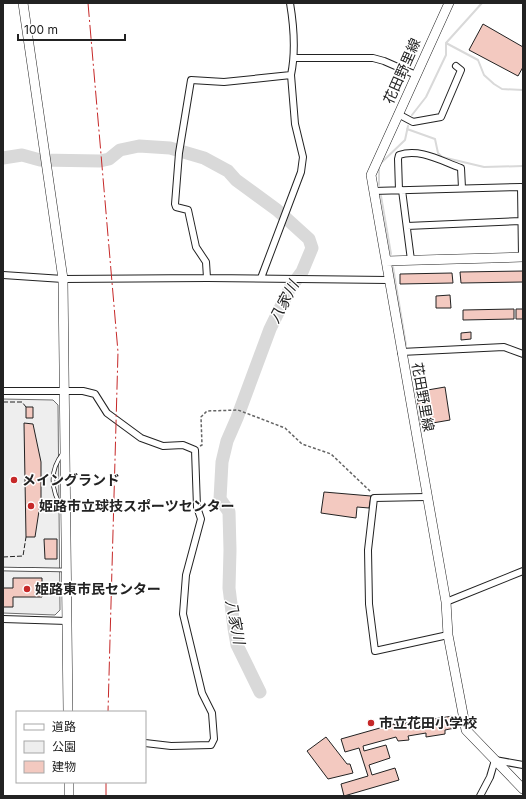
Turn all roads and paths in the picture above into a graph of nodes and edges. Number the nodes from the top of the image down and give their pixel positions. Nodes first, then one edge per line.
1 (23, 3) edge
2 (290, 3) edge
3 (449, 3) edge
4 (294, 58) junction
5 (456, 66) dead end
6 (291, 75) junction
7 (416, 75) junction
8 (398, 114) junction
9 (522, 187) edge
10 (462, 188) junction
11 (373, 190) junction
12 (401, 190) junction
13 (521, 221) junction
14 (406, 226) junction
15 (523, 257) edge
16 (411, 260) junction
17 (386, 261) junction
18 (3, 275) edge
19 (207, 278) junction
20 (261, 278) junction
21 (63, 279) junction
22 (388, 280) junction
23 (401, 352) junction
24 (523, 354) edge
25 (3, 392) edge
26 (64, 392) junction
27 (65, 450) junction
28 (195, 450) junction
29 (426, 497) junction
30 (374, 498) junction
31 (66, 515) junction
32 (3, 569) edge
33 (67, 570) junction
34 (523, 571) edge
35 (446, 602) junction
36 (3, 619) edge
37 (67, 621) junction
38 (448, 635) junction
39 (68, 711) edge
40 (146, 743) edge
41 (495, 760) junction
42 (523, 765) edge
43 (69, 783) edge
44 (523, 789) edge
45 (69, 796) edge
46 (480, 796) edge

1 - 21 street
2 - 4 street
3 - 7 street, 花田野里線
4 - 6 street
4 - 7 street
5 - 8 street
6 - 19 street
6 - 20 street
7 - 8 street, 花田野里線
8 - 11 street, 花田野里線
9 - 10 street
9 - 13 street
10 - 12 street
10 - 12 street
11 - 12 street
11 - 17 street, 花田野里線
12 - 14 street
13 - 14 street
13 - 15 street
14 - 16 street
15 - 16 street
16 - 17 street
17 - 22 street, 花田野里線
18 - 21 street
19 - 20 street
19 - 21 street
20 - 22 street
21 - 26 street
22 - 23 street, 花田野里線
23 - 24 street
23 - 29 street, 花田野里線
25 - 26 street
26 - 27 street
26 - 28 street
27 - 31 street
27 - 31 lane
28 - 30 path
28 - 40 street
29 - 30 street
29 - 35 street, 花田野里線
30 - 38 street
31 - 33 street
32 - 33 lane
33 - 37 street
34 - 35 street
35 - 38 street, 花田野里線
36 - 37 street
37 - 39 street
38 - 41 street, 花田野里線
41 - 42 street
41 - 44 street, 花田野里線
41 - 46 street
43 - 45 street

